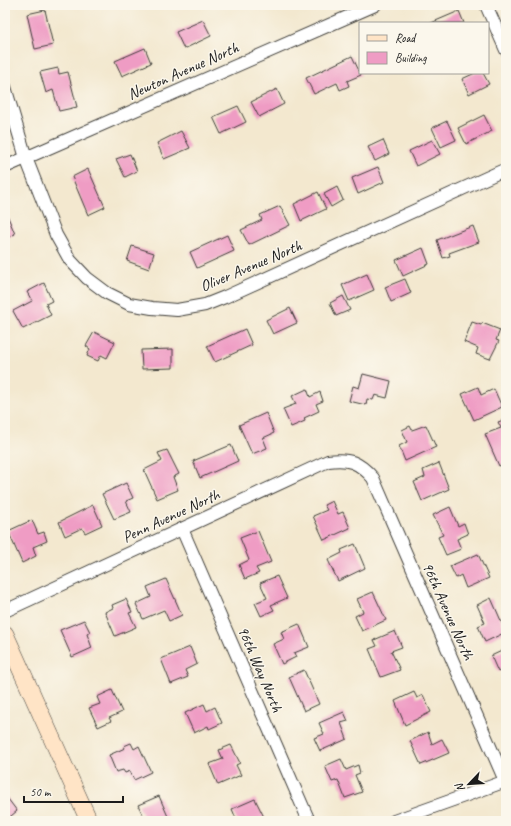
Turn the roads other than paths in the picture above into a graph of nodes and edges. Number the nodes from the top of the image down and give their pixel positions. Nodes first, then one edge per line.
1 (375, 5) edge
2 (486, 5) edge
3 (506, 50) edge
4 (5, 87) edge
5 (26, 158) junction
6 (5, 167) edge
7 (506, 169) edge
8 (353, 462) joint
9 (182, 529) junction
10 (5, 611) edge
11 (5, 634) edge
12 (506, 781) edge
13 (89, 821) edge
14 (309, 821) edge
15 (394, 821) edge

1 - 5 street, Newton Avenue North
2 - 3 street
4 - 5 street
5 - 6 street, Newton Avenue North
5 - 7 street, Oliver Avenue North
8 - 9 street, Penn Avenue North
8 - 12 street, 96th Avenue North
9 - 10 street, Penn Avenue North
9 - 14 street, 96th Way North
11 - 13 street
12 - 15 street

